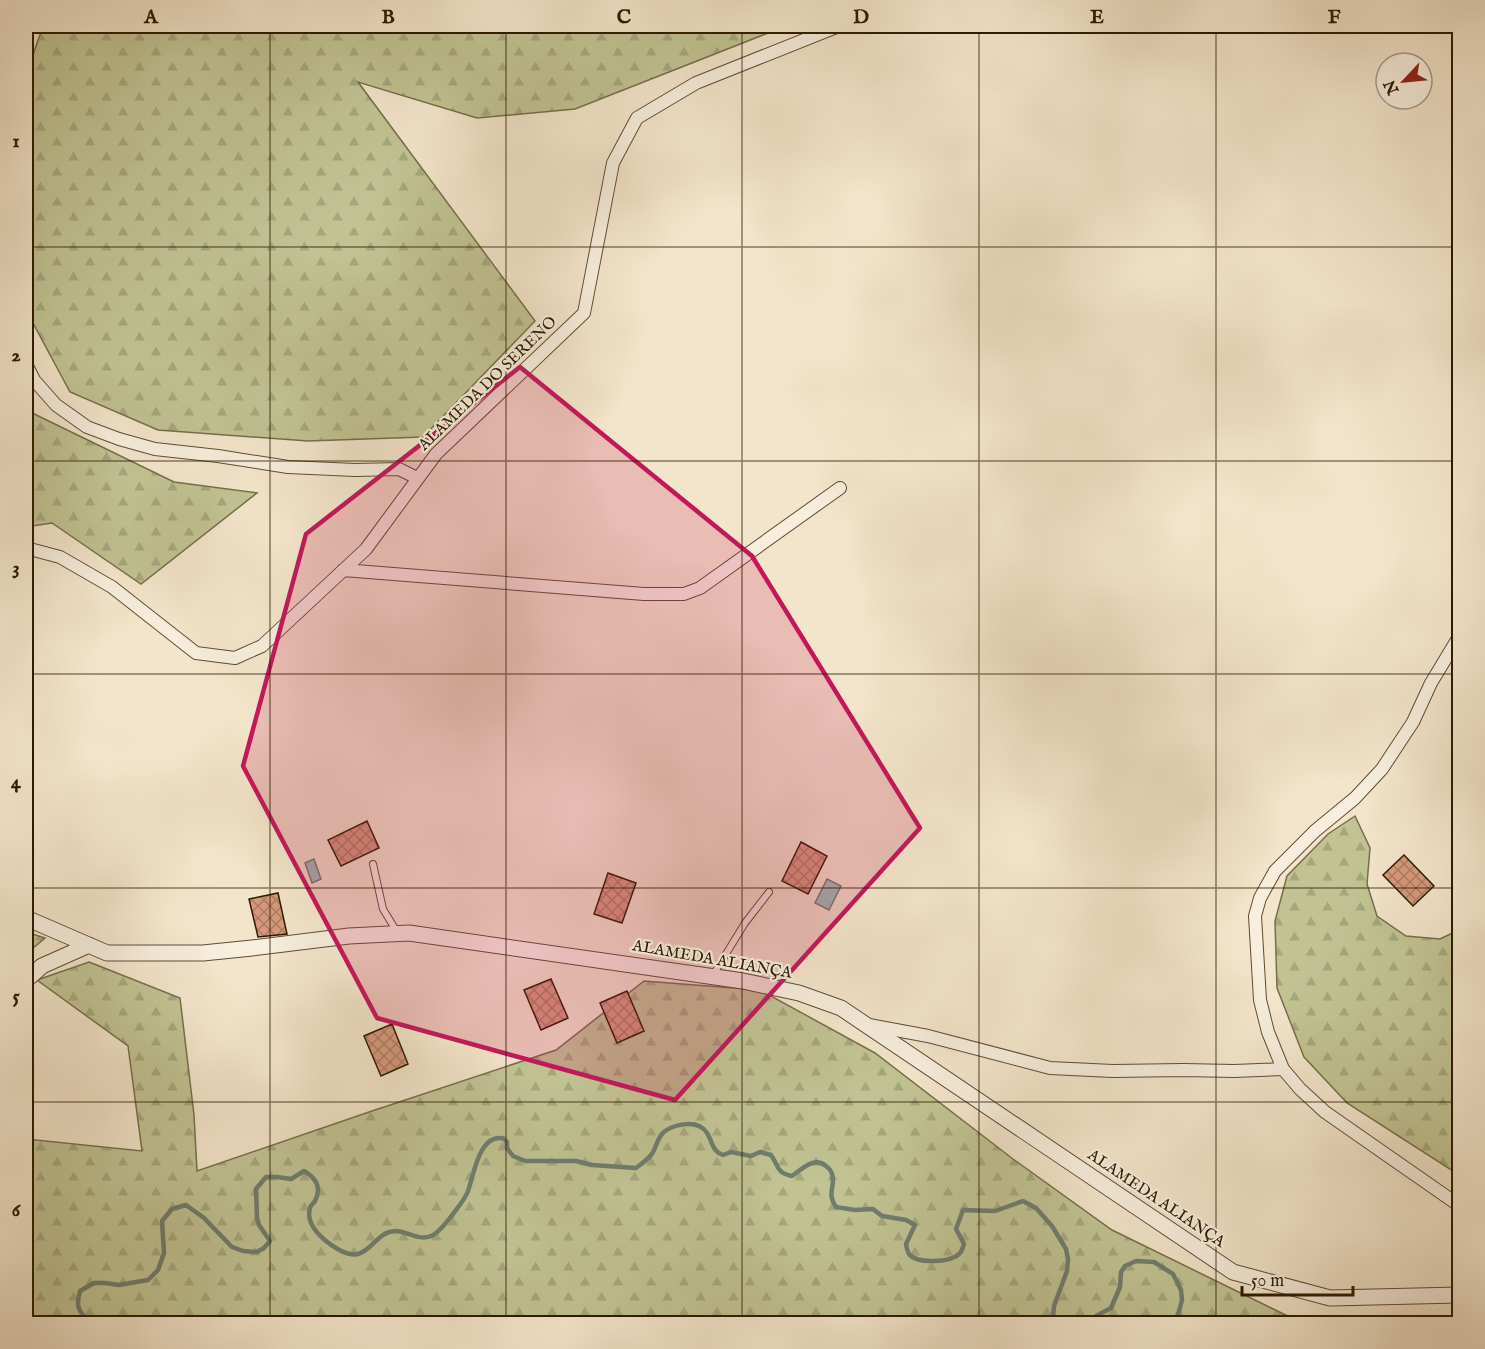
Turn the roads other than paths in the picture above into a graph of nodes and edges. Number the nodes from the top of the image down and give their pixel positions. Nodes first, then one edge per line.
1 (839, 26) edge
2 (26, 364) edge
3 (417, 478) junction
4 (840, 488) dead end
5 (26, 548) edge
6 (343, 570) junction
7 (1460, 635) edge
8 (373, 864) dead end
9 (769, 892) dead end
10 (26, 918) edge
11 (397, 933) junction
12 (89, 945) junction
13 (712, 976) junction
14 (26, 980) edge
15 (865, 1024) junction
16 (1283, 1069) junction
17 (1460, 1206) edge
18 (1460, 1295) edge

1 - 3 street, ALAMEDA DO SERENO
2 - 3 street
3 - 6 street, ALAMEDA DO SERENO
4 - 6 street
5 - 6 street, ALAMEDA DO SERENO
7 - 16 street
8 - 11 lane
9 - 13 lane
10 - 12 street, ALAMEDA ALIANÇA
11 - 12 street, ALAMEDA ALIANÇA
11 - 13 street, ALAMEDA ALIANÇA
12 - 14 street
13 - 15 street, ALAMEDA ALIANÇA
15 - 16 street
15 - 18 street, ALAMEDA ALIANÇA
16 - 17 street

